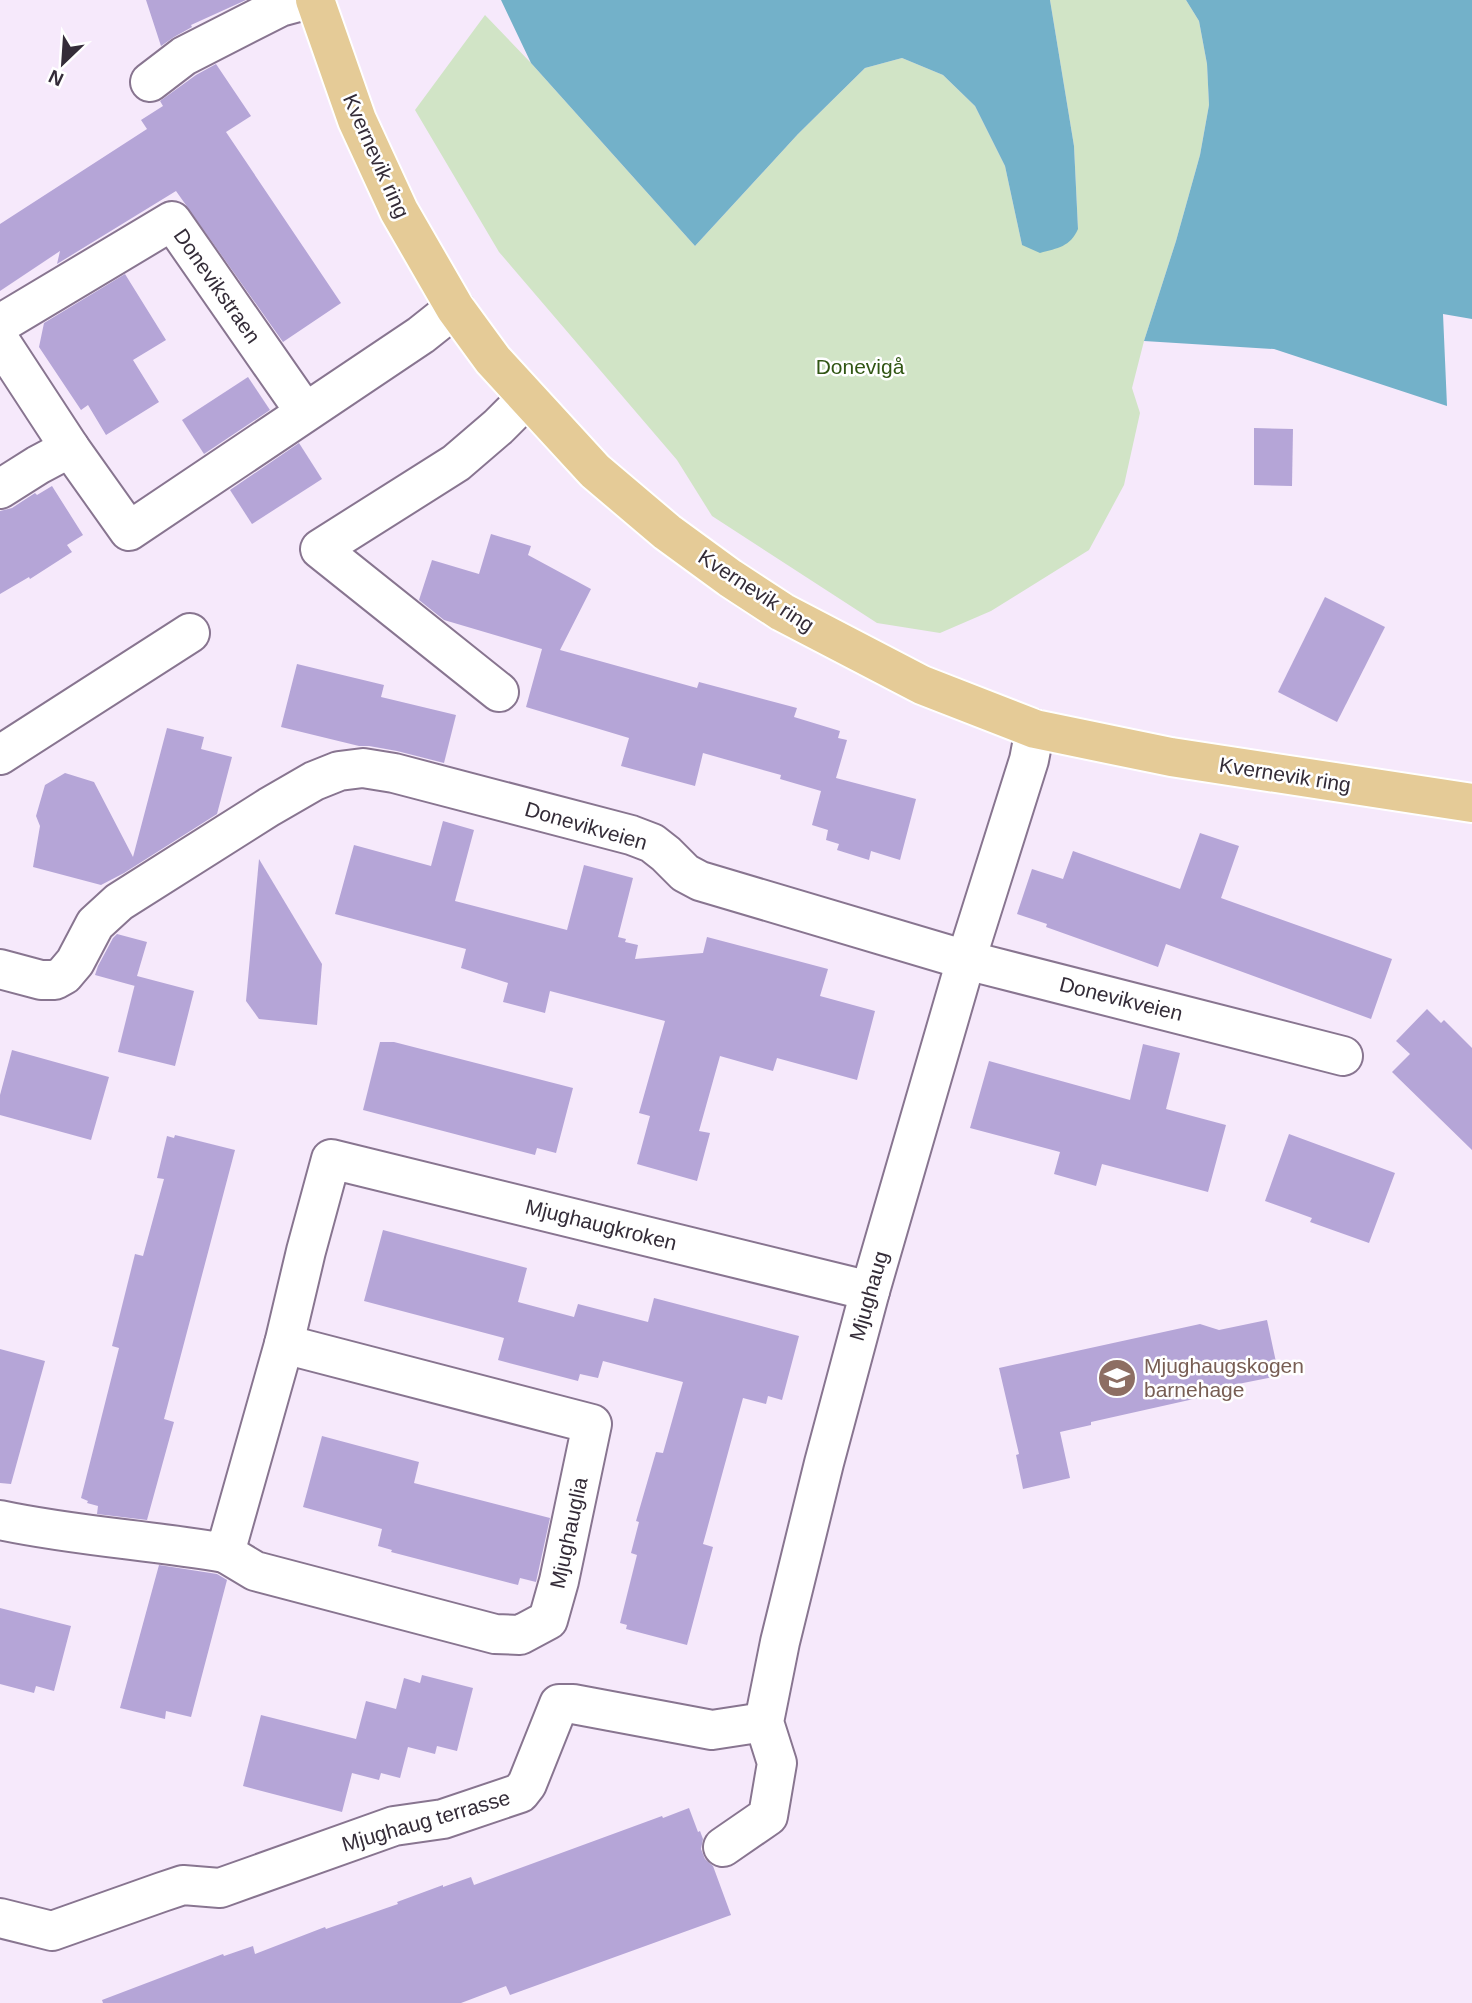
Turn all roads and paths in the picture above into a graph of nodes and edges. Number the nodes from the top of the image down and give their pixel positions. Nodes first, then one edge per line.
1 (306, 0) edge
2 (315, 0) edge
3 (150, 82) dead end
4 (455, 308) junction
5 (0, 324) edge
6 (0, 341) edge
7 (527, 398) junction
8 (305, 412) junction
9 (70, 448) junction
10 (0, 489) edge
11 (190, 633) dead end
12 (499, 692) dead end
13 (1035, 729) junction
14 (0, 755) edge
15 (1472, 803) edge
16 (966, 960) junction
17 (0, 969) edge
18 (1343, 1056) dead end
19 (870, 1290) junction
20 (284, 1344) junction
21 (0, 1520) edge
22 (225, 1553) junction
23 (764, 1722) junction
24 (723, 1847) dead end
25 (0, 1918) edge

1 - 3 street
2 - 4 main road, Kvernevik ring
4 - 7 main road, Kvernevik ring
4 - 8 street
5 - 8 street, Donevikstraen
6 - 9 street
7 - 12 street
7 - 13 main road, Kvernevik ring
8 - 9 street
9 - 10 street
11 - 14 street
13 - 15 main road, Kvernevik ring
13 - 16 street, Mjughaug
16 - 17 street, Donevikveien
16 - 18 street, Donevikveien
16 - 19 street, Mjughaug
19 - 20 street, Mjughaugkroken
19 - 23 street, Mjughaug
20 - 22 street
20 - 22 street, Mjughauglia
21 - 22 street, Mjughauglia
23 - 24 street, Mjughaug
23 - 25 street, Mjughaug terrasse

